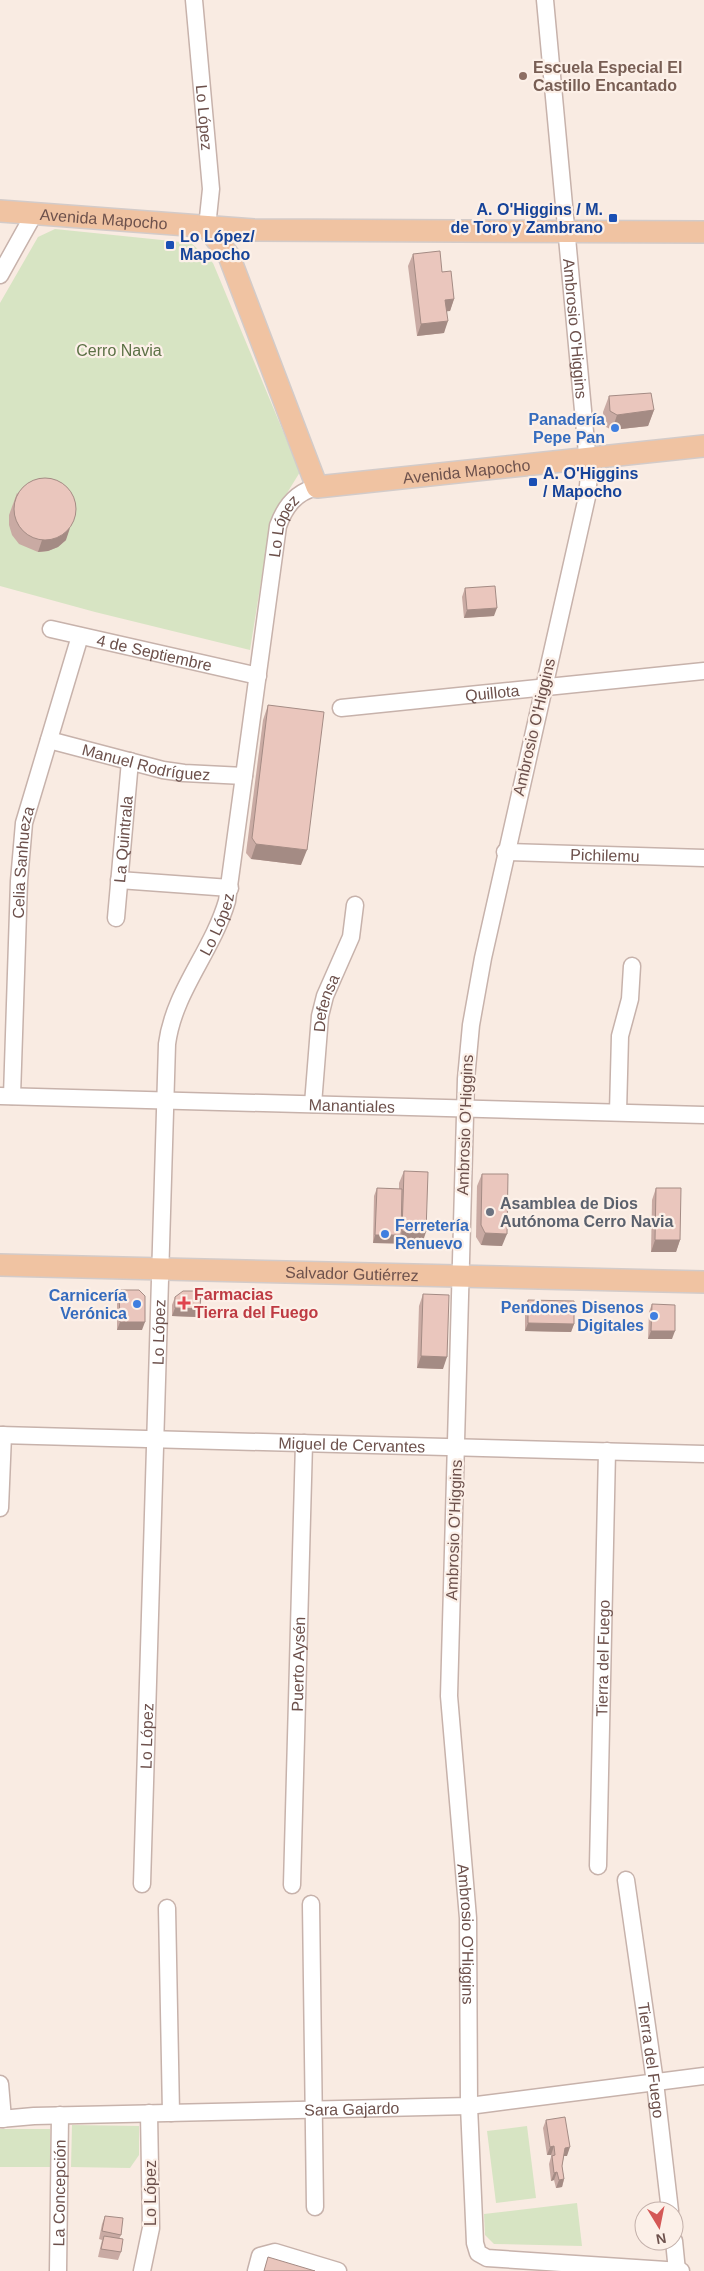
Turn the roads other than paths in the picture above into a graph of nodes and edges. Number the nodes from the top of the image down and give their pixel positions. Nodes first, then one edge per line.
1 (194, 0) edge
2 (545, 0) edge
3 (0, 211) edge
4 (34, 214) junction
5 (207, 226) junction
6 (254, 230) junction
7 (567, 232) junction
8 (704, 232) edge
9 (229, 256) junction
10 (0, 275) edge
11 (704, 446) edge
12 (588, 458) junction
13 (317, 487) junction
14 (51, 629) dead end
15 (80, 636) junction
16 (704, 671) edge
17 (258, 676) junction
18 (542, 687) junction
19 (341, 708) dead end
20 (49, 740) junction
21 (130, 761) junction
22 (244, 776) junction
23 (506, 852) junction
24 (704, 858) edge
25 (119, 880) junction
26 (230, 888) junction
27 (356, 904) dead end
28 (116, 918) dead end
29 (632, 966) dead end
30 (6, 1096) edge
31 (164, 1101) junction
32 (314, 1104) junction
33 (465, 1108) junction
34 (618, 1112) junction
35 (704, 1115) edge
36 (0, 1265) edge
37 (160, 1268) junction
38 (460, 1275) junction
39 (704, 1282) edge
40 (1, 1435) edge
41 (155, 1439) junction
42 (304, 1443) junction
43 (456, 1447) junction
44 (607, 1451) junction
45 (704, 1454) edge
46 (0, 1508) edge
47 (598, 1866) dead end
48 (626, 1880) dead end
49 (142, 1884) dead end
50 (292, 1885) dead end
51 (311, 1904) dead end
52 (167, 1908) dead end
53 (704, 2076) edge
54 (655, 2082) junction
55 (0, 2084) edge
56 (469, 2106) junction
57 (314, 2110) junction
58 (149, 2113) junction
59 (171, 2113) junction
60 (60, 2115) junction
61 (1, 2119) edge
62 (669, 2201) edge
63 (314, 2207) dead end
64 (676, 2251) edge
65 (58, 2271) edge
66 (142, 2271) edge
67 (256, 2271) edge
68 (338, 2271) edge
69 (679, 2271) edge

1 - 5 street, Lo López
2 - 7 street, Ambrosio O'Higgins
3 - 4 main road, Avenida Mapocho
4 - 5 main road, Avenida Mapocho
4 - 10 street
5 - 6 main road, Avenida Mapocho
5 - 9 main road, Lo López
6 - 7 main road, Avenida Mapocho
6 - 9 main road
7 - 8 main road, Avenida Mapocho
7 - 12 street, Ambrosio O'Higgins
9 - 13 main road, Lo López
11 - 12 main road, Avenida Mapocho
12 - 13 main road, Avenida Mapocho
12 - 18 street, Ambrosio O'Higgins
13 - 17 street, Lo López
14 - 15 street, 4 de Septiembre
15 - 17 street, 4 de Septiembre
15 - 20 street, Celia Sanhueza
16 - 18 street, Quillota
17 - 22 street, Lo López
18 - 19 street, Quillota
18 - 23 street, Ambrosio O'Higgins
20 - 21 street, Manuel Rodríguez
20 - 30 street, Celia Sanhueza
21 - 22 street, Manuel Rodríguez
21 - 25 street, La Quintrala
22 - 26 street, Lo López
23 - 24 street, Pichilemu
23 - 33 street, Ambrosio O'Higgins
25 - 26 street
25 - 28 street, La Quintrala
26 - 31 street, Lo López
27 - 32 street, Defensa
29 - 34 street
30 - 31 street, Manantiales
31 - 32 street, Manantiales
31 - 37 street, Lo López
32 - 33 street, Manantiales
33 - 34 street, Manantiales
33 - 38 street, Ambrosio O'Higgins
34 - 35 street, Manantiales
36 - 37 main road, Salvador Gutiérrez
37 - 38 main road, Salvador Gutiérrez
37 - 41 street, Lo López
38 - 39 main road, Salvador Gutiérrez
38 - 43 street, Ambrosio O'Higgins
40 - 41 street, Miguel de Cervantes
40 - 46 street
41 - 42 street, Miguel de Cervantes
41 - 49 street, Lo López
42 - 43 street, Miguel de Cervantes
42 - 50 street, Puerto Aysén
43 - 44 street, Miguel de Cervantes
43 - 56 street, Ambrosio O'Higgins
44 - 45 street, Miguel de Cervantes
44 - 47 street, Tierra del Fuego
48 - 54 street, Tierra del Fuego
51 - 57 street
52 - 59 street
53 - 54 street, Sara Gajardo
54 - 56 street, Sara Gajardo
54 - 62 street, Tierra del Fuego
55 - 61 street
56 - 57 street, Sara Gajardo
56 - 69 street, Ambrosio O'Higgins
57 - 59 street, Sara Gajardo
57 - 63 street
58 - 59 street, Sara Gajardo
58 - 60 street, Sara Gajardo
58 - 66 street, Lo López
60 - 61 street, Sara Gajardo
60 - 65 street, La Concepción
64 - 69 street
67 - 68 street

